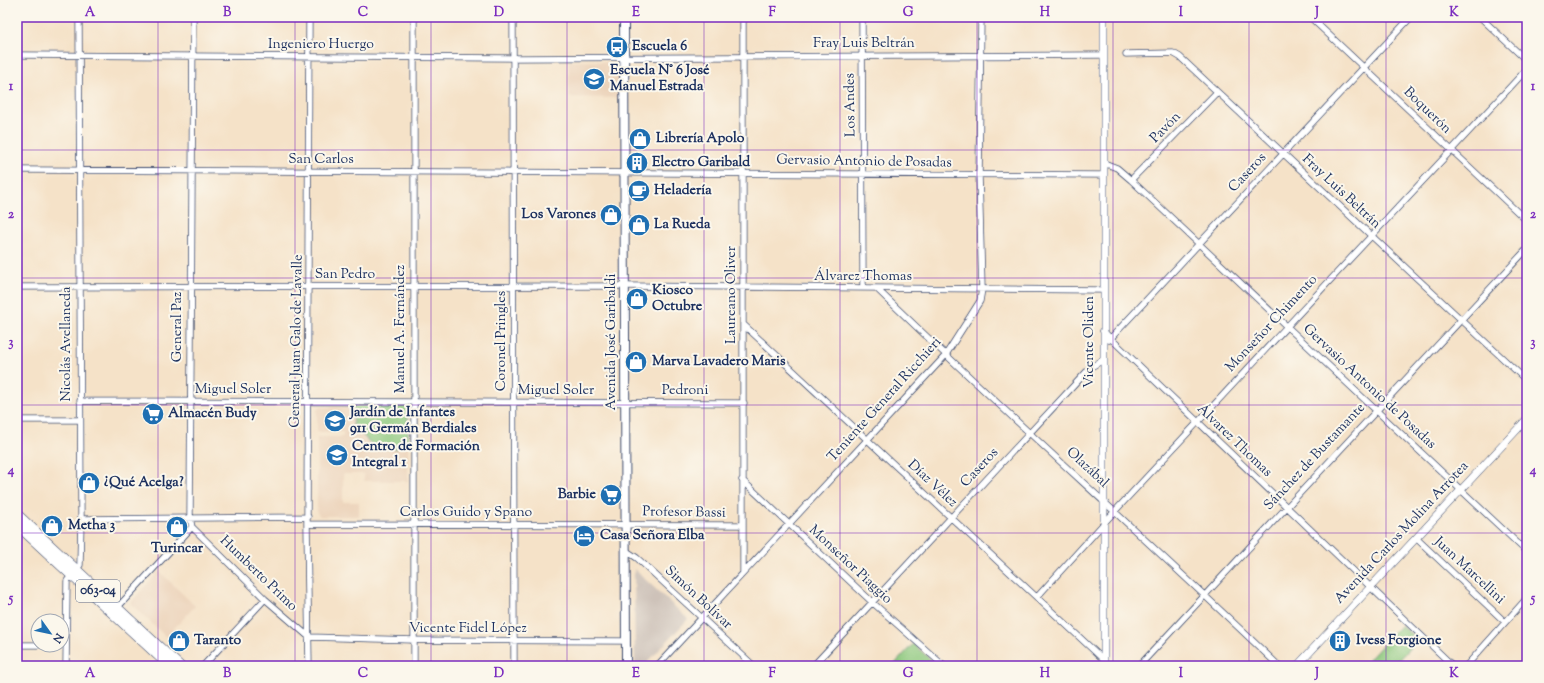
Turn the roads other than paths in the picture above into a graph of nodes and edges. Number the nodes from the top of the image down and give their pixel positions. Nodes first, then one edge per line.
1 (79, 17) edge
2 (193, 17) edge
3 (309, 17) edge
4 (414, 17) edge
5 (513, 17) edge
6 (624, 17) edge
7 (743, 17) edge
8 (862, 17) edge
9 (981, 17) edge
10 (1104, 17) edge
11 (1310, 17) edge
12 (1412, 17) edge
13 (1480, 17) edge
14 (1126, 54) dead end
15 (17, 55) edge
16 (79, 55) junction
17 (980, 55) junction
18 (1104, 55) junction
19 (192, 56) junction
20 (624, 56) junction
21 (743, 56) junction
22 (862, 56) junction
23 (309, 57) junction
24 (414, 58) junction
25 (513, 58) junction
26 (1527, 61) edge
27 (1364, 67) junction
28 (1527, 69) edge
29 (1217, 92) junction
30 (1452, 151) junction
31 (1283, 153) junction
32 (1104, 163) junction
33 (17, 170) edge
34 (79, 170) junction
35 (192, 171) junction
36 (309, 172) junction
37 (413, 172) junction
38 (513, 173) junction
39 (624, 173) junction
40 (744, 173) junction
41 (863, 173) junction
42 (979, 175) junction
43 (1103, 175) junction
44 (1132, 180) junction
45 (1527, 221) edge
46 (1371, 236) junction
47 (1199, 243) junction
48 (1527, 249) edge
49 (310, 286) junction
50 (624, 286) junction
51 (17, 287) edge
52 (414, 287) junction
53 (514, 287) junction
54 (79, 288) junction
55 (190, 288) junction
56 (744, 288) junction
57 (863, 288) junction
58 (877, 289) junction
59 (982, 289) junction
60 (1103, 290) junction
61 (1461, 320) junction
62 (744, 325) junction
63 (1287, 326) junction
64 (1103, 331) junction
65 (1110, 338) junction
66 (1103, 346) junction
67 (945, 356) junction
68 (1103, 360) junction
69 (1527, 381) edge
70 (80, 401) junction
71 (190, 402) junction
72 (308, 402) junction
73 (413, 402) junction
74 (514, 403) junction
75 (625, 403) junction
76 (744, 403) junction
77 (1376, 410) junction
78 (1527, 419) edge
79 (17, 420) edge
80 (80, 420) junction
81 (1197, 423) junction
82 (1030, 432) junction
83 (867, 439) junction
84 (742, 480) junction
85 (1461, 490) junction
86 (1103, 499) junction
87 (1285, 507) junction
88 (1115, 511) junction
89 (17, 514) edge
90 (950, 517) junction
91 (190, 518) junction
92 (308, 518) junction
93 (81, 519) junction
94 (308, 524) junction
95 (514, 524) junction
96 (625, 524) junction
97 (789, 524) junction
98 (1103, 524) junction
99 (413, 525) junction
100 (743, 525) junction
101 (192, 527) junction
102 (18, 528) edge
103 (1416, 538) junction
104 (625, 550) junction
105 (1527, 552) edge
106 (743, 572) junction
107 (74, 573) junction
108 (1369, 587) junction
109 (1205, 594) junction
110 (1037, 597) junction
111 (1527, 598) edge
112 (265, 599) junction
113 (872, 602) junction
114 (117, 608) junction
115 (65, 613) edge
116 (701, 618) junction
117 (1505, 622) junction
118 (309, 637) junction
119 (414, 640) junction
120 (514, 641) junction
121 (626, 641) junction
122 (30, 644) edge
123 (17, 645) edge
124 (65, 653) edge
125 (1104, 663) edge
126 (66, 666) edge
127 (169, 666) edge
128 (180, 666) edge
129 (203, 666) edge
130 (309, 666) edge
131 (414, 666) edge
132 (514, 666) edge
133 (626, 666) edge
134 (657, 666) edge
135 (754, 666) edge
136 (813, 666) edge
137 (944, 666) edge
138 (1139, 666) edge
139 (1280, 666) edge
140 (1297, 666) edge
141 (1453, 666) edge
142 (1466, 666) edge

1 - 16 street, Nicolás Avellaneda
2 - 19 street, General Paz
3 - 23 street, General Juan Galo de Lavalle
4 - 24 street, Manuel A. Fernández
5 - 25 street, Coronel Pringles
6 - 20 main road, Avenida José Garibaldi
7 - 21 street, Laureano Oliver
8 - 22 street, Los Andes
9 - 17 street, Teniente General Ricchieri
10 - 18 street, Vicente Oliden
11 - 27 street, Boquerón
12 - 27 street, Caseros
13 - 26 street
14 - 29 street, Fray Luis Beltrán
15 - 16 street, Ingeniero Huergo
16 - 19 street, Ingeniero Huergo
16 - 34 street, Nicolás Avellaneda
17 - 18 street, Fray Luis Beltrán
17 - 22 street, Fray Luis Beltrán
17 - 42 street, Teniente General Ricchieri
18 - 32 street, Vicente Oliden
19 - 23 street, Ingeniero Huergo
19 - 35 street, General Paz
20 - 21 street, Fray Luis Beltrán
20 - 25 street, Ingeniero Huergo
20 - 39 main road, Avenida José Garibaldi
21 - 22 street, Fray Luis Beltrán
21 - 40 street, Laureano Oliver
22 - 41 street, Los Andes
23 - 24 street, Ingeniero Huergo
23 - 36 street, General Juan Galo de Lavalle
24 - 25 street, Ingeniero Huergo
24 - 37 street, Manuel A. Fernández
25 - 38 street, Coronel Pringles
27 - 30 street, Boquerón
27 - 31 street, Caseros
28 - 30 street, Monseñor Chimento
29 - 31 street, Fray Luis Beltrán
29 - 44 street, Pavón
30 - 45 street, Boquerón
30 - 46 street, Monseñor Chimento
31 - 46 street, Fray Luis Beltrán
31 - 47 street, Caseros
32 - 43 street, Vicente Oliden
32 - 44 street, Gervasio Antonio de Posadas
33 - 34 street, San Carlos
34 - 35 street, San Carlos
34 - 54 street, Nicolás Avellaneda
35 - 36 street, San Carlos
35 - 55 street, General Paz
36 - 37 street, San Carlos
36 - 49 street, General Juan Galo de Lavalle
37 - 38 street, San Carlos
37 - 52 street, Manuel A. Fernández
38 - 39 street, San Carlos
38 - 53 street, Coronel Pringles
39 - 40 street, Gervasio Antonio de Posadas
39 - 50 main road, Avenida José Garibaldi
40 - 41 street, Gervasio Antonio de Posadas
40 - 56 street, Laureano Oliver
41 - 42 street, Gervasio Antonio de Posadas
41 - 57 street, Los Andes
42 - 43 street, Gervasio Antonio de Posadas
42 - 59 street, Teniente General Ricchieri
43 - 60 street, Vicente Oliden
44 - 47 street, Gervasio Antonio de Posadas
46 - 61 street, Fray Luis Beltrán
46 - 63 street, Monseñor Chimento
47 - 63 street, Gervasio Antonio de Posadas
47 - 65 street, Caseros
48 - 61 street, Sánchez de Bustamante
49 - 52 street, San Pedro
49 - 55 street, San Pedro
49 - 72 street, General Juan Galo de Lavalle
50 - 53 street, San Pedro
50 - 56 street, Álvarez Thomas
50 - 75 main road, Avenida José Garibaldi
51 - 54 street, San Pedro
52 - 53 street, San Pedro
52 - 73 street, Manuel A. Fernández
53 - 74 street, Coronel Pringles
54 - 55 street, San Pedro
54 - 70 street, Nicolás Avellaneda
55 - 71 street, General Paz
56 - 57 street, Álvarez Thomas
56 - 62 street, Laureano Oliver
57 - 58 street, Álvarez Thomas
58 - 59 street, Álvarez Thomas
58 - 67 street, Olazábal
59 - 60 street, Álvarez Thomas
59 - 67 street, Teniente General Ricchieri
60 - 64 street, Vicente Oliden
61 - 69 street, Fray Luis Beltrán
61 - 77 street, Sánchez de Bustamante
62 - 76 street, Laureano Oliver
62 - 83 street, Díaz Vélez
63 - 77 street, Gervasio Antonio de Posadas
63 - 81 street, Monseñor Chimento
64 - 65 street, Álvarez Thomas
64 - 66 street, Vicente Oliden
65 - 66 street, Caseros
65 - 81 street, Álvarez Thomas
66 - 68 street, Vicente Oliden
67 - 82 street, Olazábal
67 - 83 street, Teniente General Ricchieri
68 - 82 street, Caseros
68 - 86 street, Vicente Oliden
70 - 71 street, Miguel Soler
70 - 80 street, Nicolás Avellaneda
71 - 72 street, Miguel Soler
71 - 91 street, General Paz
72 - 73 street, Miguel Soler
72 - 92 street, General Juan Galo de Lavalle
73 - 74 street, Miguel Soler
73 - 99 street, Manuel A. Fernández
74 - 75 street, Miguel Soler
74 - 95 street, Coronel Pringles
75 - 76 street, Pedroni
75 - 96 main road, Avenida José Garibaldi
76 - 84 street, Laureano Oliver
77 - 85 street, Gervasio Antonio de Posadas
77 - 87 street, Sánchez de Bustamante
78 - 85 street, Avenida Carlos Molina Arrotea
79 - 80 street
80 - 93 street, Nicolás Avellaneda
81 - 87 street, Álvarez Thomas
81 - 88 street, Monseñor Chimento
82 - 86 street, Olazábal
82 - 90 street, Caseros
83 - 90 street, Díaz Vélez
83 - 97 street, Teniente General Ricchieri
84 - 97 street, Monseñor Piaggio
84 - 100 street, Laureano Oliver
85 - 103 street, Avenida Carlos Molina Arrotea
85 - 105 street, Gervasio Antonio de Posadas
86 - 88 street, Olazábal
86 - 98 street, Vicente Oliden
87 - 108 street, Álvarez Thomas
87 - 109 street, Sánchez de Bustamante
88 - 98 street, Monseñor Chimento
88 - 109 street, Olazábal
89 - 107 main road, 063-04
90 - 110 street, Díaz Vélez
90 - 113 street, Caseros
91 - 92 street
91 - 93 street
91 - 101 street, General Paz
92 - 94 street, General Juan Galo de Lavalle
93 - 107 street, Nicolás Avellaneda
94 - 99 street, Carlos Guido y Spano
94 - 118 street, General Juan Galo de Lavalle
95 - 96 street, Carlos Guido y Spano
95 - 99 street, Carlos Guido y Spano
95 - 120 street, Coronel Pringles
96 - 100 street, Profesor Bassi
96 - 104 main road, Avenida José Garibaldi
97 - 106 street, Teniente General Ricchieri
97 - 113 street, Monseñor Piaggio
98 - 110 street, Monseñor Chimento
98 - 125 street, Vicente Oliden
99 - 119 street, Manuel A. Fernández
100 - 106 street, Laureano Oliver
101 - 112 street, Humberto Primo
101 - 114 street
102 - 107 main road, 063-04
103 - 108 street, Avenida Carlos Molina Arrotea
103 - 117 street, Juan Marcellini
104 - 116 street, Simón Bolívar
104 - 121 main road, Avenida José Garibaldi
106 - 116 street, Teniente General Ricchieri
107 - 114 main road, 063-04
107 - 115 street, Nicolás Avellaneda
107 - 127 main road, 063-04
108 - 140 street, Avenida Carlos Molina Arrotea
108 - 141 street, Álvarez Thomas
109 - 138 street, Sánchez de Bustamante
109 - 139 street, Olazábal
110 - 125 street, Díaz Vélez
111 - 117 street
112 - 118 street, Humberto Primo
112 - 129 street
113 - 136 street, Caseros
113 - 137 street, Monseñor Piaggio
114 - 128 main road, 063-04
116 - 134 street, Teniente General Ricchieri
116 - 135 street, Simón Bolívar
117 - 142 street
118 - 119 street, Vicente Fidel López
118 - 130 street, General Juan Galo de Lavalle
119 - 120 street, Vicente Fidel López
119 - 131 street, Manuel A. Fernández
120 - 121 street, Vicente Fidel López
120 - 132 street, Coronel Pringles
121 - 133 main road, Avenida José Garibaldi
122 - 123 street
124 - 126 street, Nicolás Avellaneda

